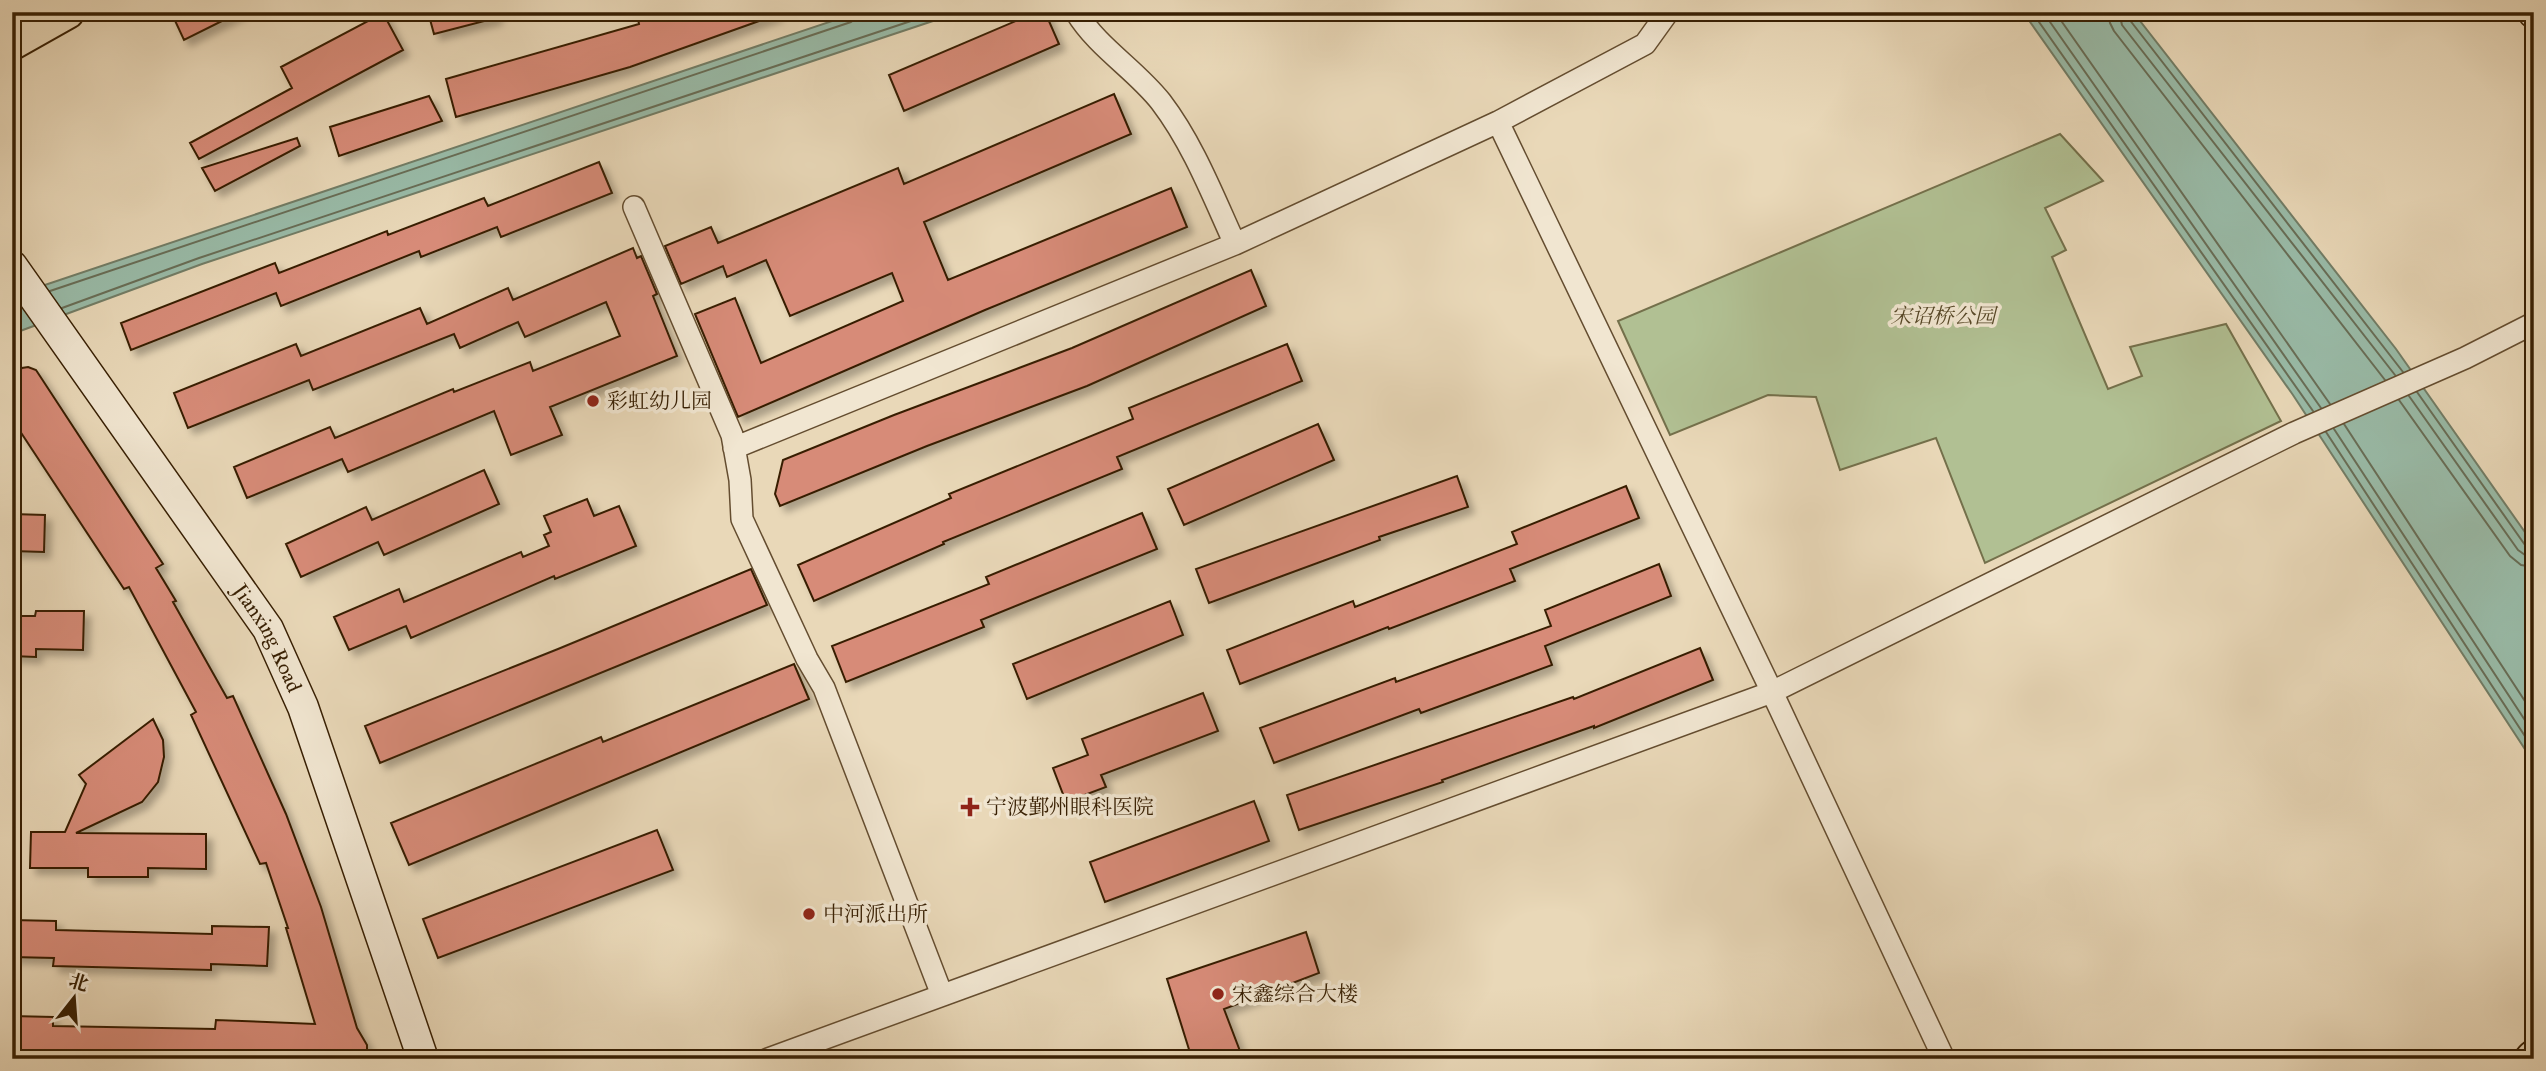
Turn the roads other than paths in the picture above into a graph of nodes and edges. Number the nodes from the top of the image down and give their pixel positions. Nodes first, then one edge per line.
1 (67, 12) edge
2 (1076, 12) edge
3 (1668, 12) edge
4 (12, 43) edge
5 (1498, 122) junction
6 (634, 207) dead end
7 (1235, 244) junction
8 (12, 266) edge
9 (2534, 323) edge
10 (734, 448) junction
11 (1772, 692) junction
12 (942, 995) junction
13 (423, 1059) edge
14 (768, 1059) edge
15 (1944, 1059) edge

1 - 4 main road
2 - 7 street
3 - 5 street
5 - 7 street
5 - 11 street
6 - 10 street
7 - 10 street
8 - 13 street, Jianxing Road
9 - 11 street
10 - 12 street
11 - 12 street
11 - 15 street
12 - 14 street

